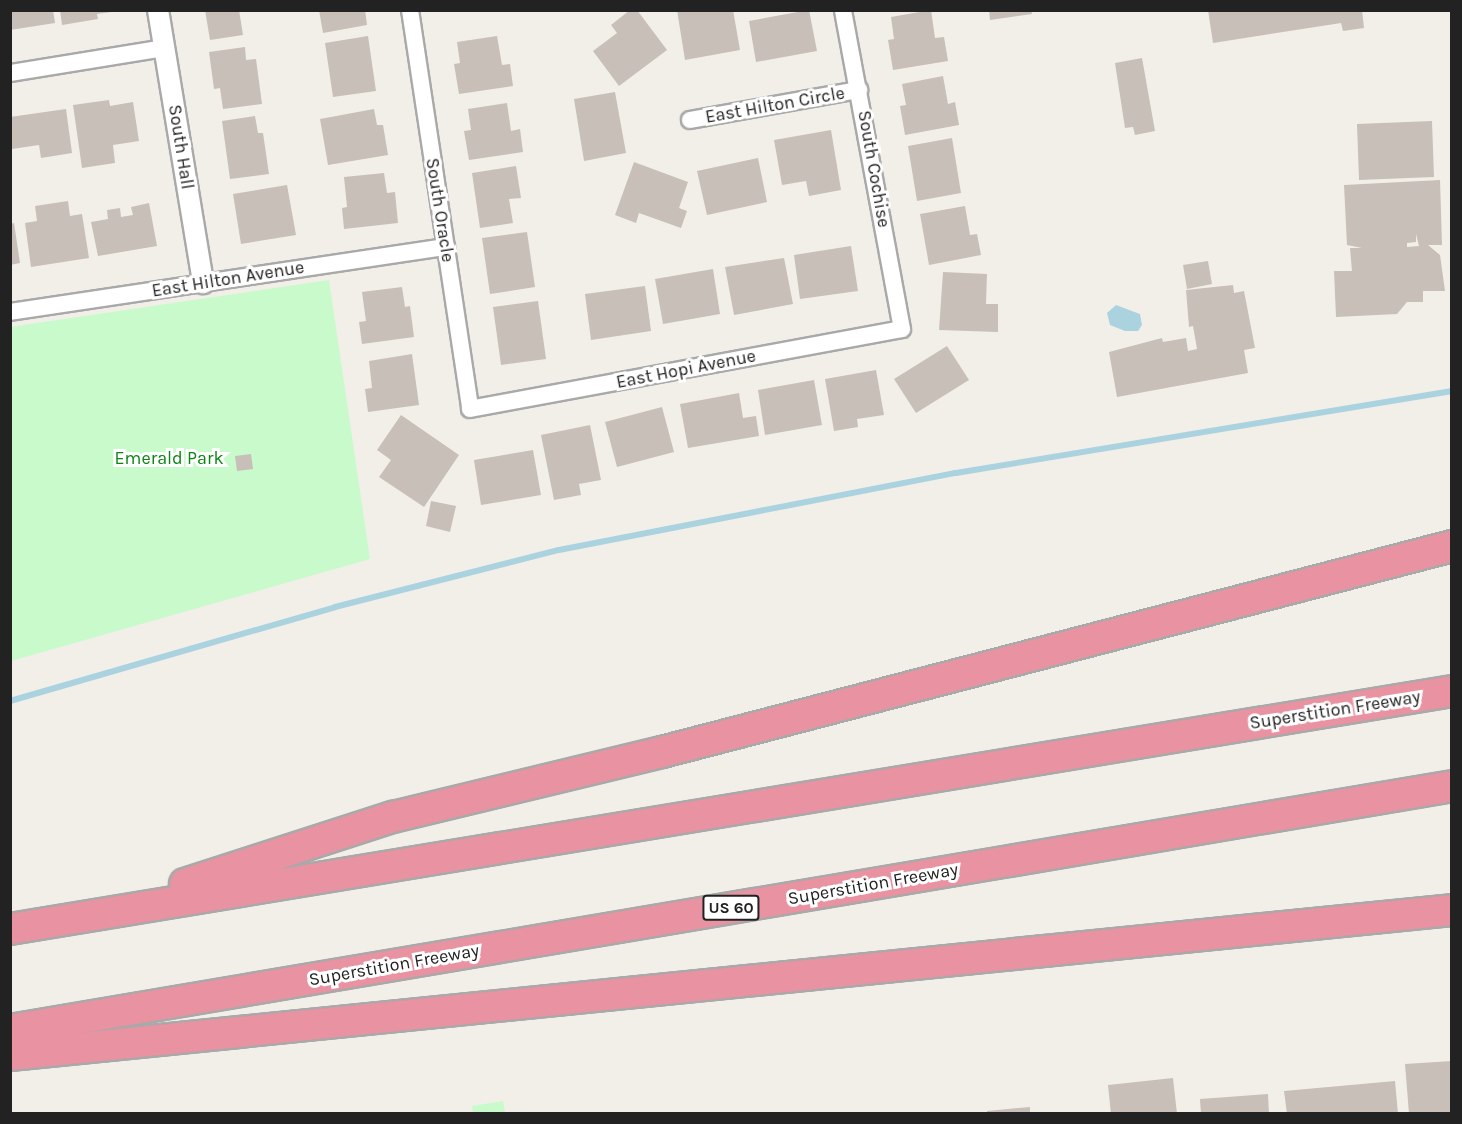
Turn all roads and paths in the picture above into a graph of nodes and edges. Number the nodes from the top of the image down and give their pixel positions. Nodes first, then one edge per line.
1 (158, 10) edge
2 (410, 10) edge
3 (843, 10) edge
4 (165, 48) junction
5 (10, 73) edge
6 (860, 90) junction
7 (690, 120) dead end
8 (446, 247) junction
9 (203, 283) junction
10 (10, 312) edge
11 (902, 329) joint
12 (470, 409) joint
13 (1452, 546) edge
14 (1452, 691) edge
15 (1452, 786) edge
16 (1452, 910) edge
17 (92, 915) junction
18 (10, 929) edge
19 (10, 1030) edge
20 (10, 1055) edge

1 - 4 street, South Hall
2 - 8 street, South Oracle
3 - 6 street, South Cochise
4 - 5 street
4 - 9 street, South Hall
6 - 7 street, East Hilton Circle
6 - 11 street, South Cochise
8 - 9 street, East Hilton Avenue
8 - 12 street, South Oracle
9 - 10 street, East Hilton Avenue
11 - 12 street, East Hopi Avenue
13 - 17 highway
14 - 17 highway, Superstition Freeway
15 - 19 highway, Superstition Freeway / US 60
16 - 20 highway
17 - 18 highway, Superstition Freeway

